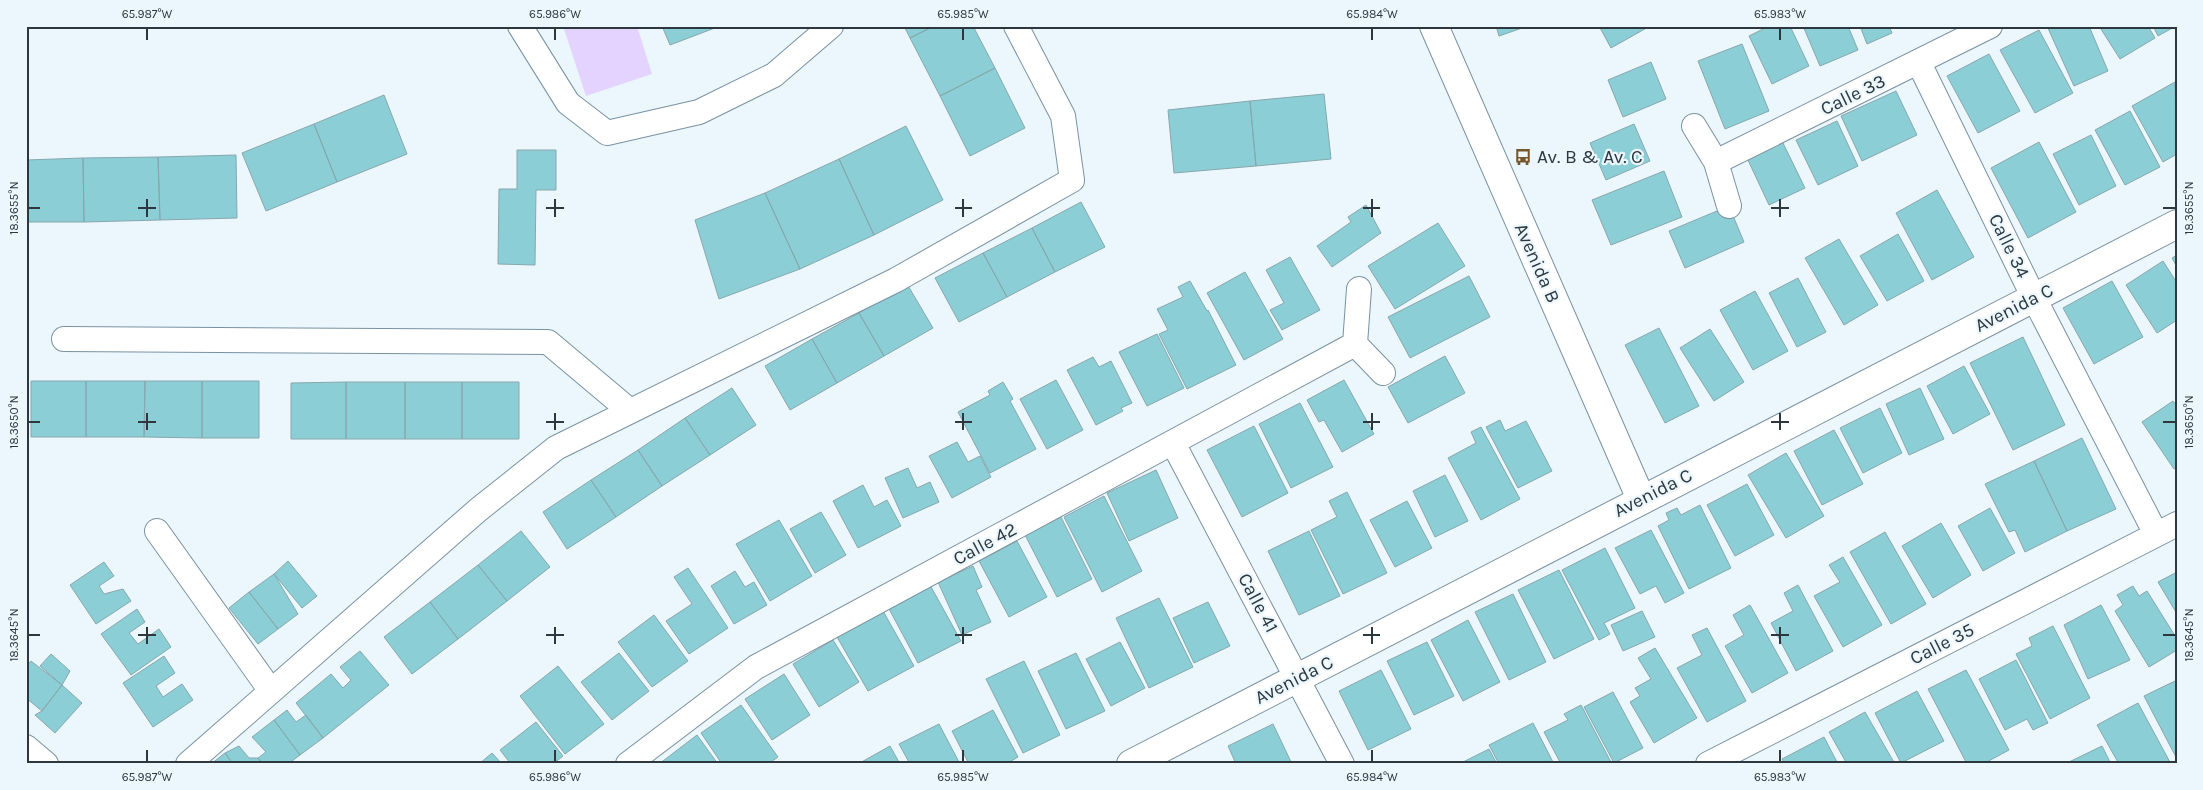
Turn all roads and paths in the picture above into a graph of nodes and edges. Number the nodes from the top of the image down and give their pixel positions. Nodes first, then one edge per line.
1 (520, 26) edge
2 (831, 26) edge
3 (1016, 26) edge
4 (1434, 26) edge
5 (1990, 26) edge
6 (1919, 63) junction
7 (1694, 126) dead end
8 (1716, 162) junction
9 (1729, 206) dead end
10 (2177, 224) edge
11 (1359, 290) dead end
12 (2034, 298) junction
13 (64, 339) dead end
14 (1355, 344) junction
15 (1383, 373) dead end
16 (630, 411) junction
17 (1172, 443) junction
18 (1641, 499) junction
19 (2167, 529) edge
20 (157, 531) dead end
21 (1298, 678) junction
22 (271, 691) junction
23 (26, 748) edge
24 (46, 764) edge
25 (188, 764) edge
26 (628, 764) edge
27 (1131, 764) edge
28 (1342, 764) edge
29 (1708, 764) edge

1 - 2 street
3 - 16 street
4 - 18 street, Avenida B
5 - 6 street, Calle 33
6 - 8 street, Calle 33
6 - 12 street, Calle 34
7 - 8 street
8 - 9 street
10 - 12 street, Avenida C
11 - 14 street
12 - 18 street, Avenida C
12 - 19 street, Calle 34
13 - 16 street
14 - 15 street
14 - 17 street, Calle 42
16 - 22 street
17 - 21 street, Calle 41
17 - 26 street, Calle 42
18 - 21 street, Avenida C
19 - 29 street, Calle 35
20 - 22 street
21 - 27 street, Avenida C
21 - 28 street, Calle 41
22 - 25 street
23 - 24 street

